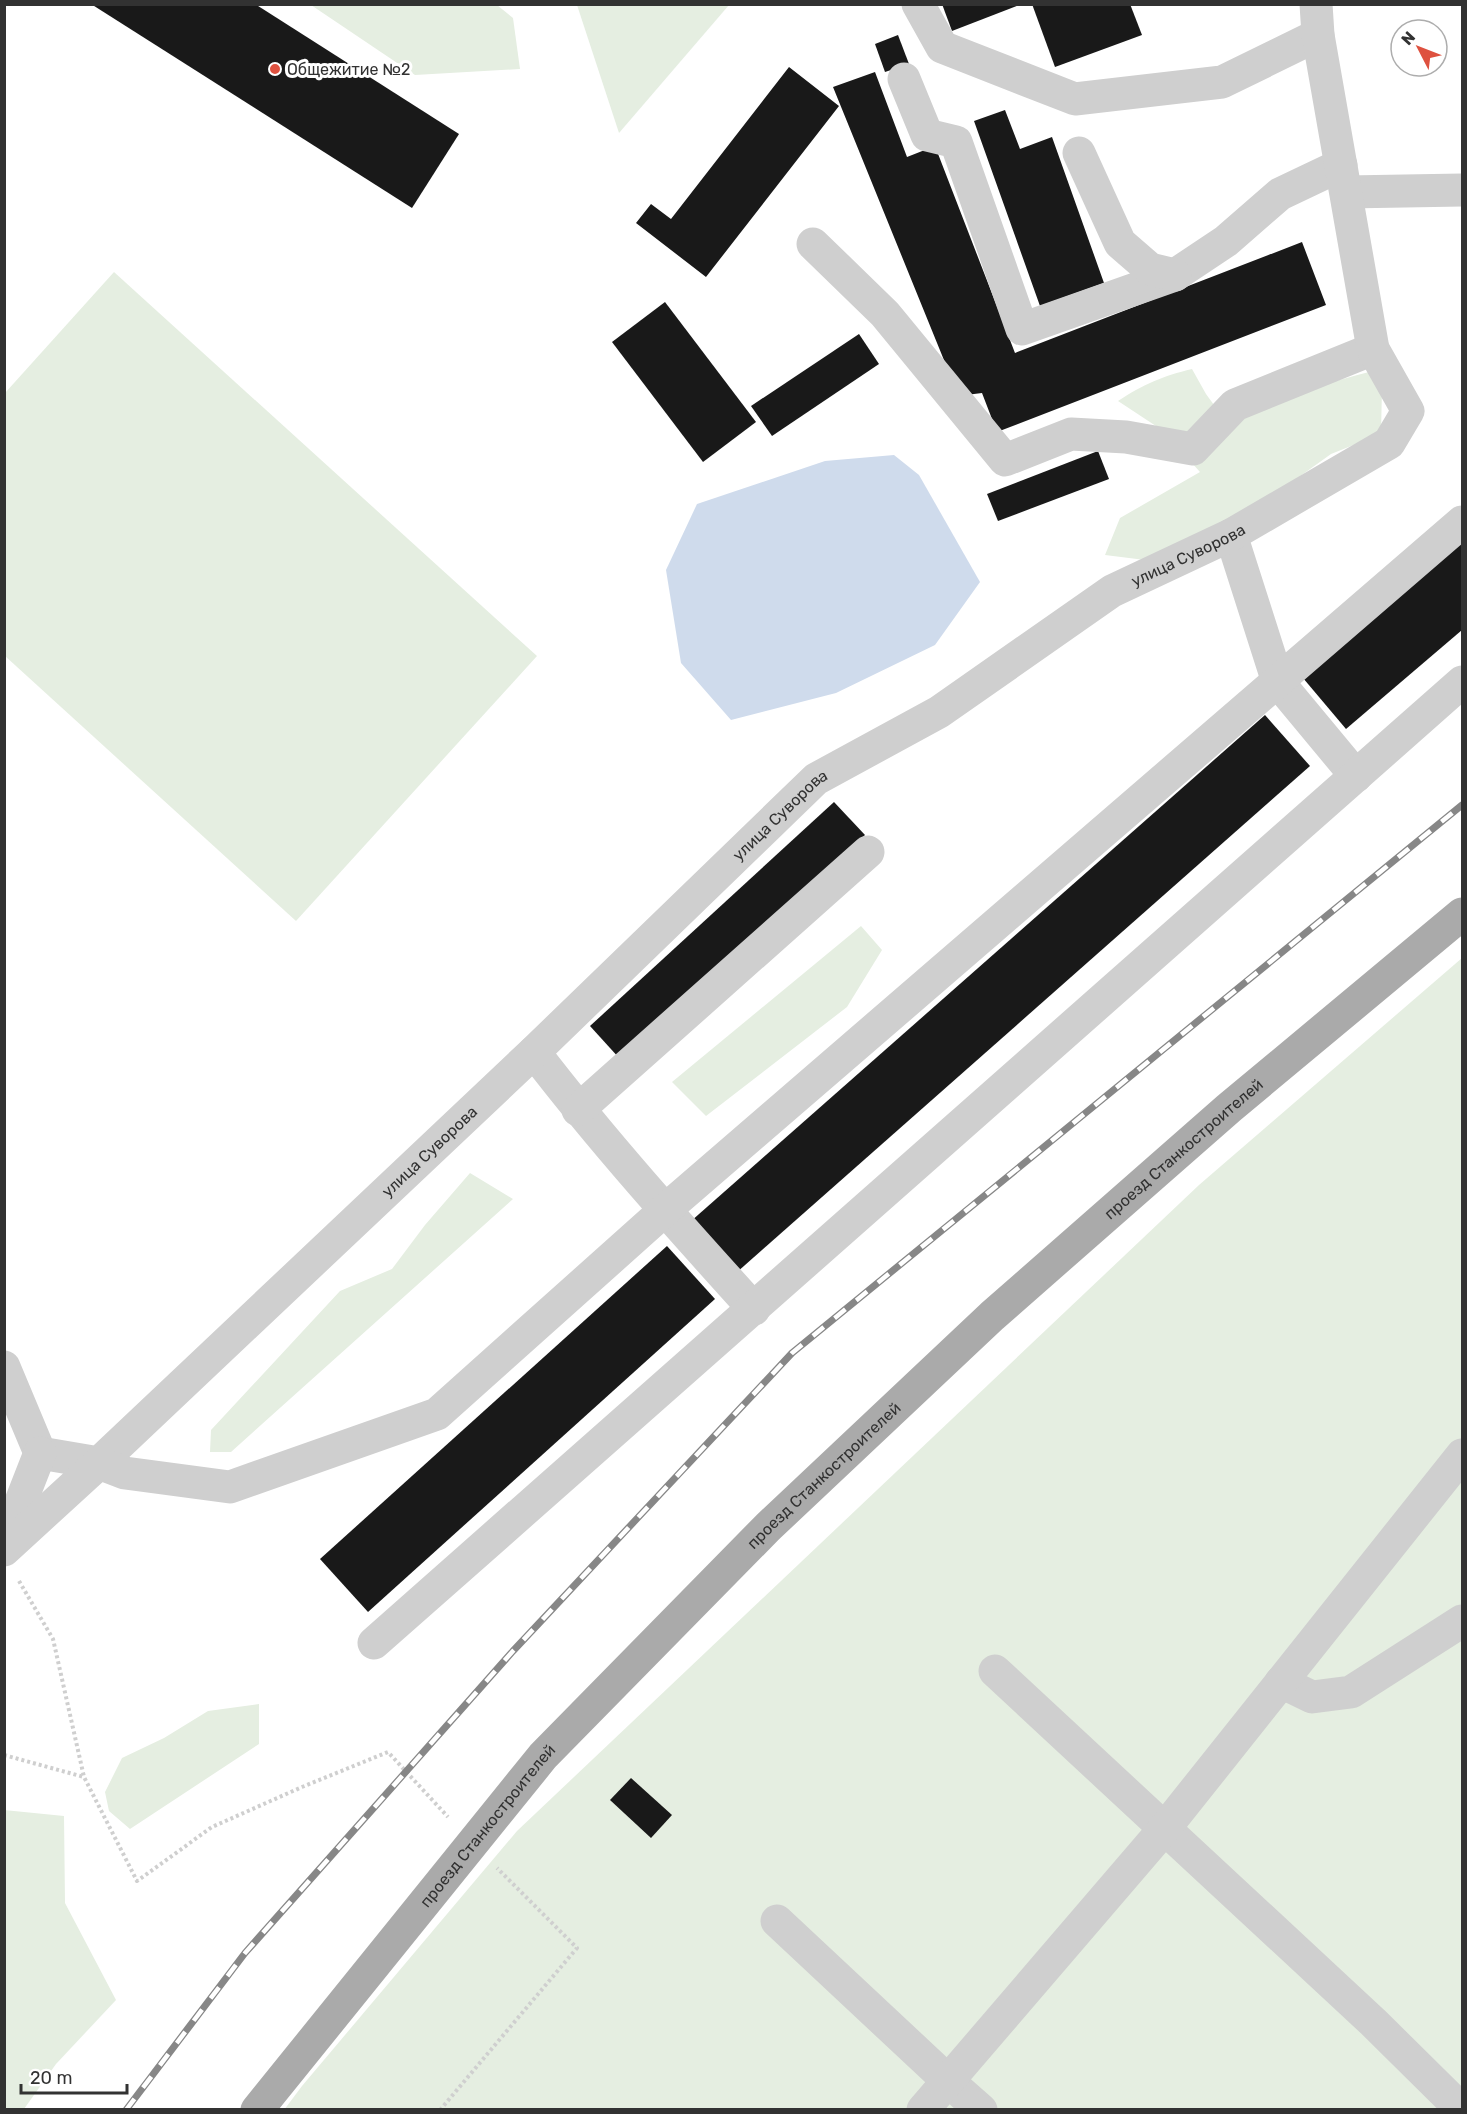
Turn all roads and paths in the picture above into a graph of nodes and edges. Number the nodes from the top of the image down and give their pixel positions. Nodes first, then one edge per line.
1 (918, 4) edge
2 (1317, 20) edge
3 (904, 79) dead end
4 (1079, 153) dead end
5 (1344, 179) junction
6 (1462, 190) edge
7 (813, 244) dead end
8 (1175, 275) junction
9 (1373, 349) junction
10 (1462, 522) edge
11 (1231, 535) junction
12 (1278, 682) junction
13 (1462, 682) edge
14 (1356, 776) junction
15 (868, 852) dead end
16 (1462, 914) edge
17 (534, 1052) junction
18 (578, 1110) junction
19 (665, 1210) junction
20 (754, 1309) junction
21 (4, 1367) edge
22 (40, 1453) junction
23 (1462, 1455) edge
24 (99, 1463) junction
25 (4, 1545) edge
26 (11, 1564) edge
27 (1462, 1621) edge
28 (374, 1643) dead end
29 (995, 1671) dead end
30 (1281, 1682) junction
31 (4, 1755) edge
32 (84, 1777) junction
33 (1165, 1828) junction
34 (472, 1843) junction
35 (777, 1921) dead end
36 (947, 2080) junction
37 (257, 2109) edge
38 (440, 2109) edge
39 (923, 2109) edge
40 (981, 2109) edge
41 (1462, 2109) edge

1 - 2 street
2 - 5 street, улица Суворова
3 - 8 street
4 - 8 street
5 - 6 street
5 - 8 street
5 - 9 street, улица Суворова
7 - 9 street
9 - 11 street, улица Суворова
10 - 12 street
11 - 12 street
11 - 17 street, улица Суворова
12 - 14 street
12 - 19 street
13 - 14 street
14 - 20 street
15 - 18 street
16 - 34 main road, проезд Станкостроителей
17 - 18 street
17 - 24 street, улица Суворова
18 - 19 street
19 - 20 street
19 - 24 street
20 - 28 street
21 - 22 street
22 - 24 street
22 - 25 street
23 - 30 street
24 - 26 street, улица Суворова
26 - 32 path
27 - 30 street
29 - 33 street
30 - 33 street
31 - 32 path
32 - 34 path
33 - 36 street
33 - 41 street
34 - 37 main road, проезд Станкостроителей
34 - 38 path
35 - 36 street
36 - 39 street
36 - 40 street

